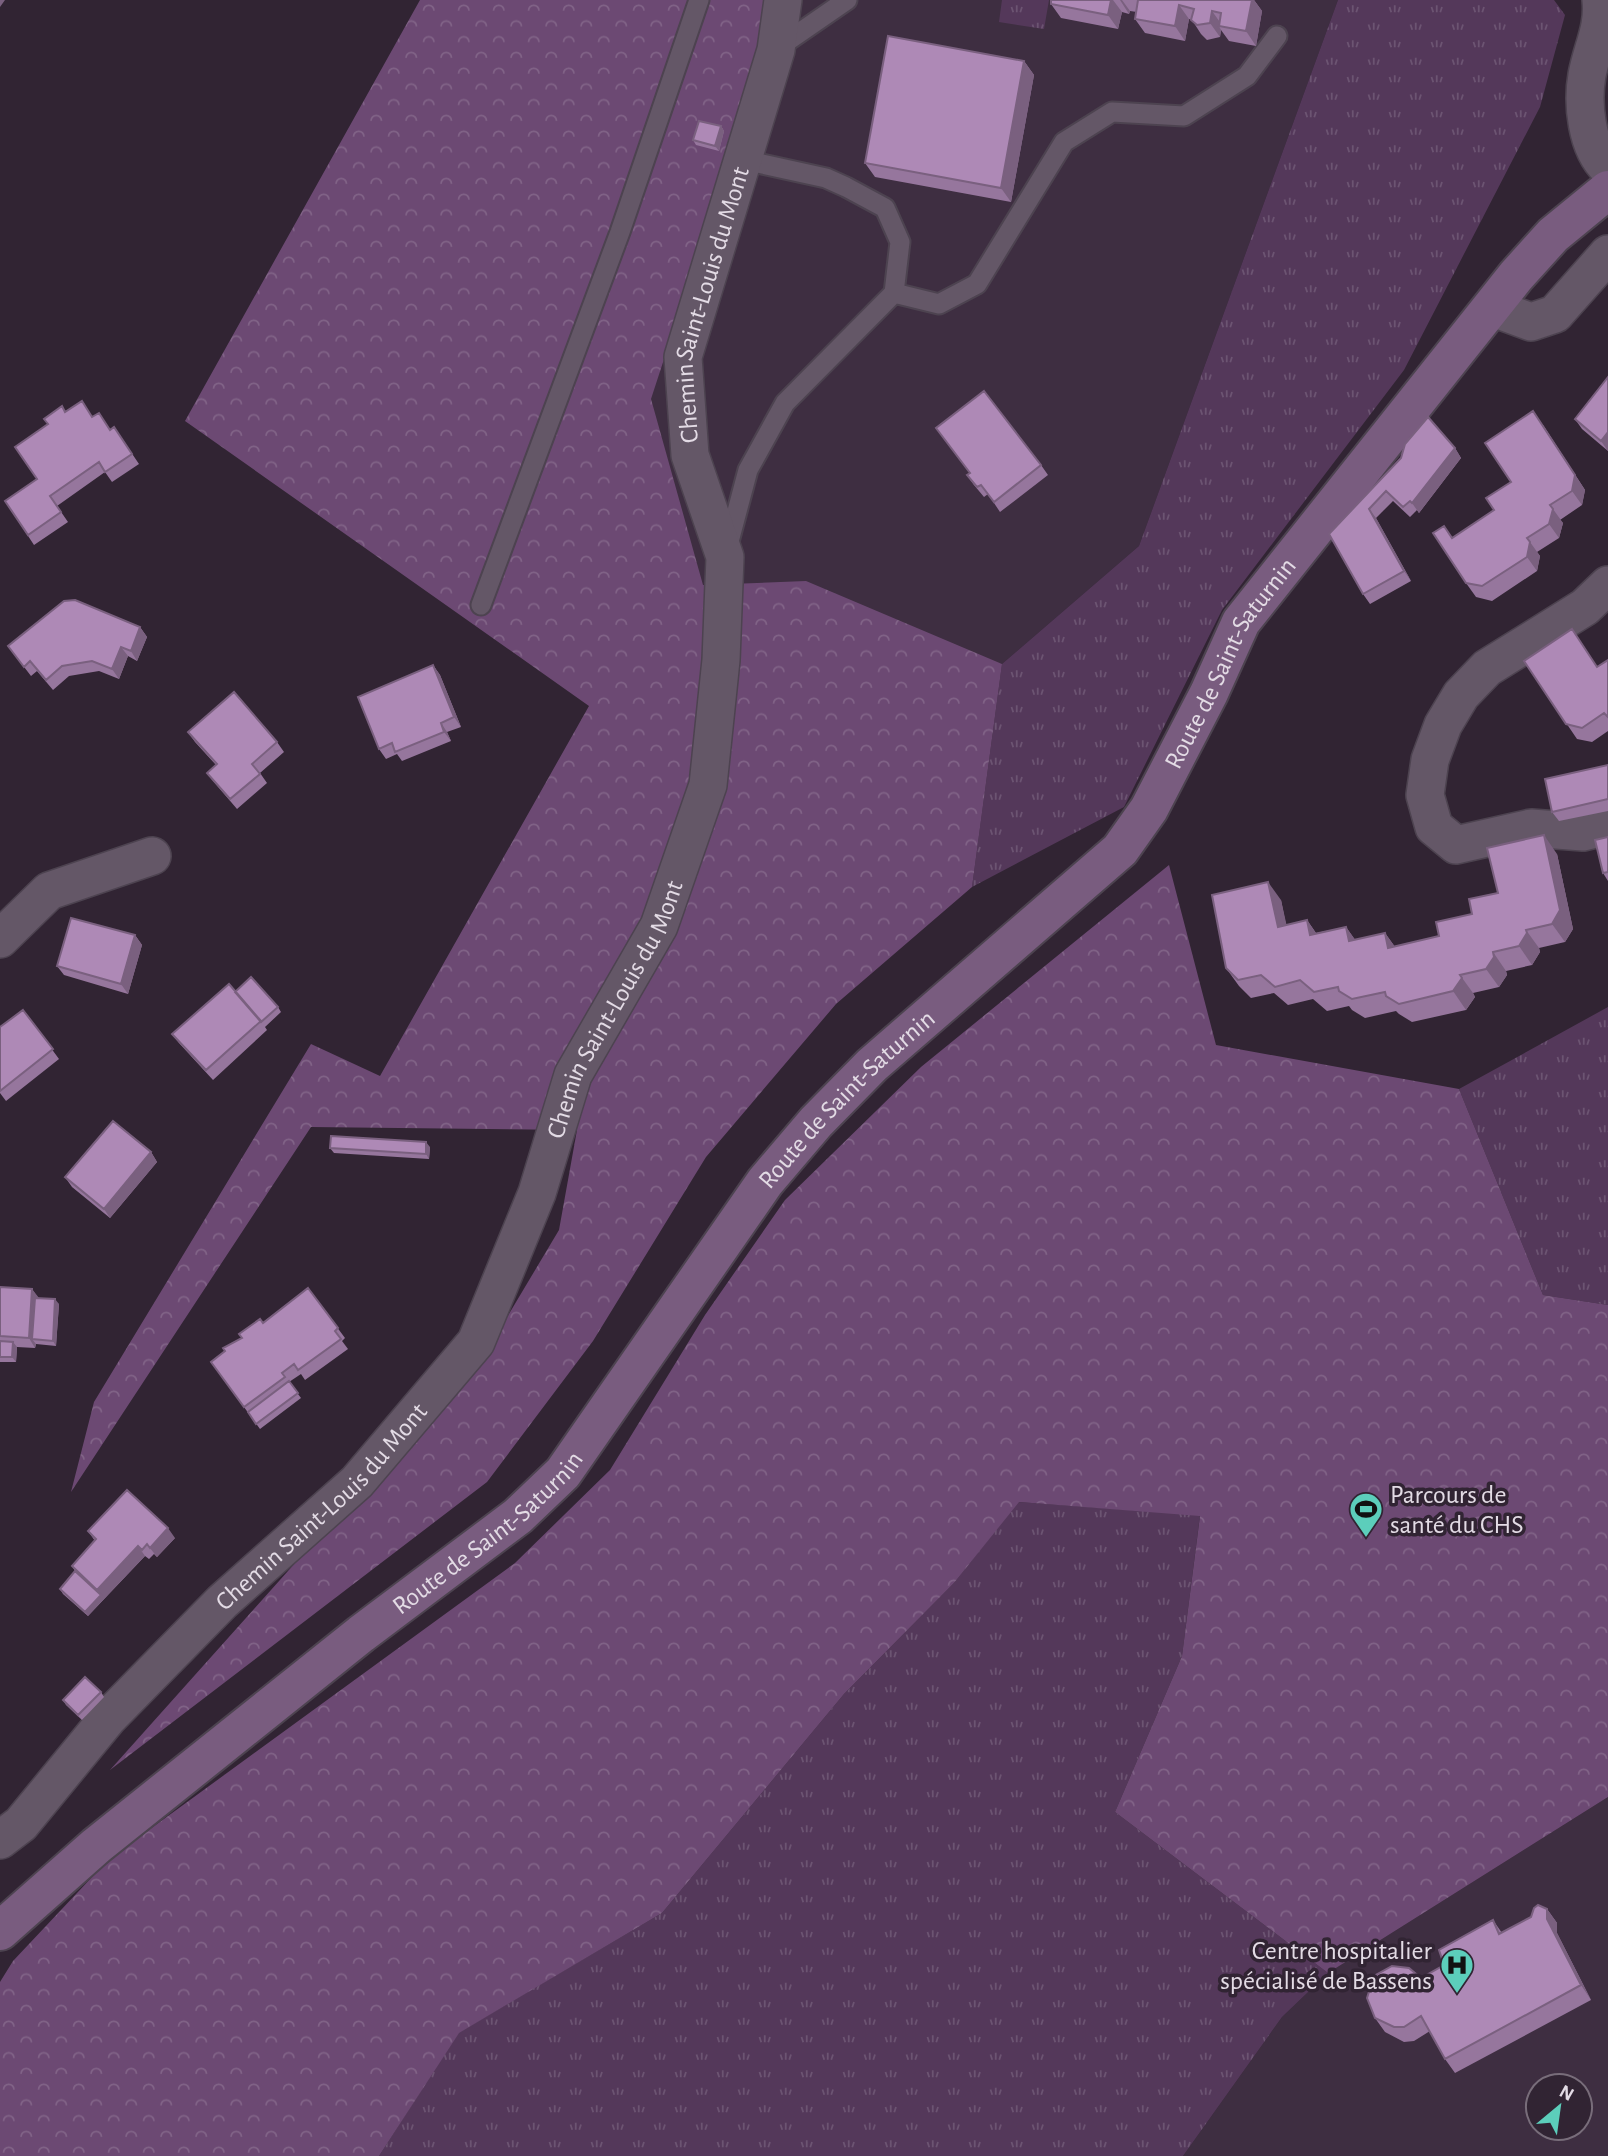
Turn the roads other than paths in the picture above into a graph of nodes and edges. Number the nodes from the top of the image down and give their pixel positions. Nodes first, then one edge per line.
1 (699, 0) edge
2 (783, 0) edge
3 (847, 0) edge
4 (1601, 0) edge
5 (1277, 36) dead end
6 (776, 50) junction
7 (744, 160) junction
8 (1608, 168) edge
9 (1608, 190) edge
10 (1608, 254) edge
11 (894, 293) junction
12 (1493, 308) junction
13 (725, 556) junction
14 (1608, 585) edge
15 (481, 605) dead end
16 (1608, 826) edge
17 (152, 856) dead end
18 (0, 939) edge
19 (0, 1840) edge
20 (0, 1931) edge

1 - 15 lane
2 - 6 street, Chemin Saint-Louis du Mont
3 - 6 lane
4 - 8 street
5 - 11 lane
6 - 7 street, Chemin Saint-Louis du Mont
7 - 11 lane
7 - 13 street, Chemin Saint-Louis du Mont
9 - 12 street, Route de Saint-Saturnin
10 - 12 street
11 - 13 lane
12 - 20 street, Route de Saint-Saturnin
13 - 19 street, Chemin Saint-Louis du Mont
14 - 16 street
17 - 18 street

